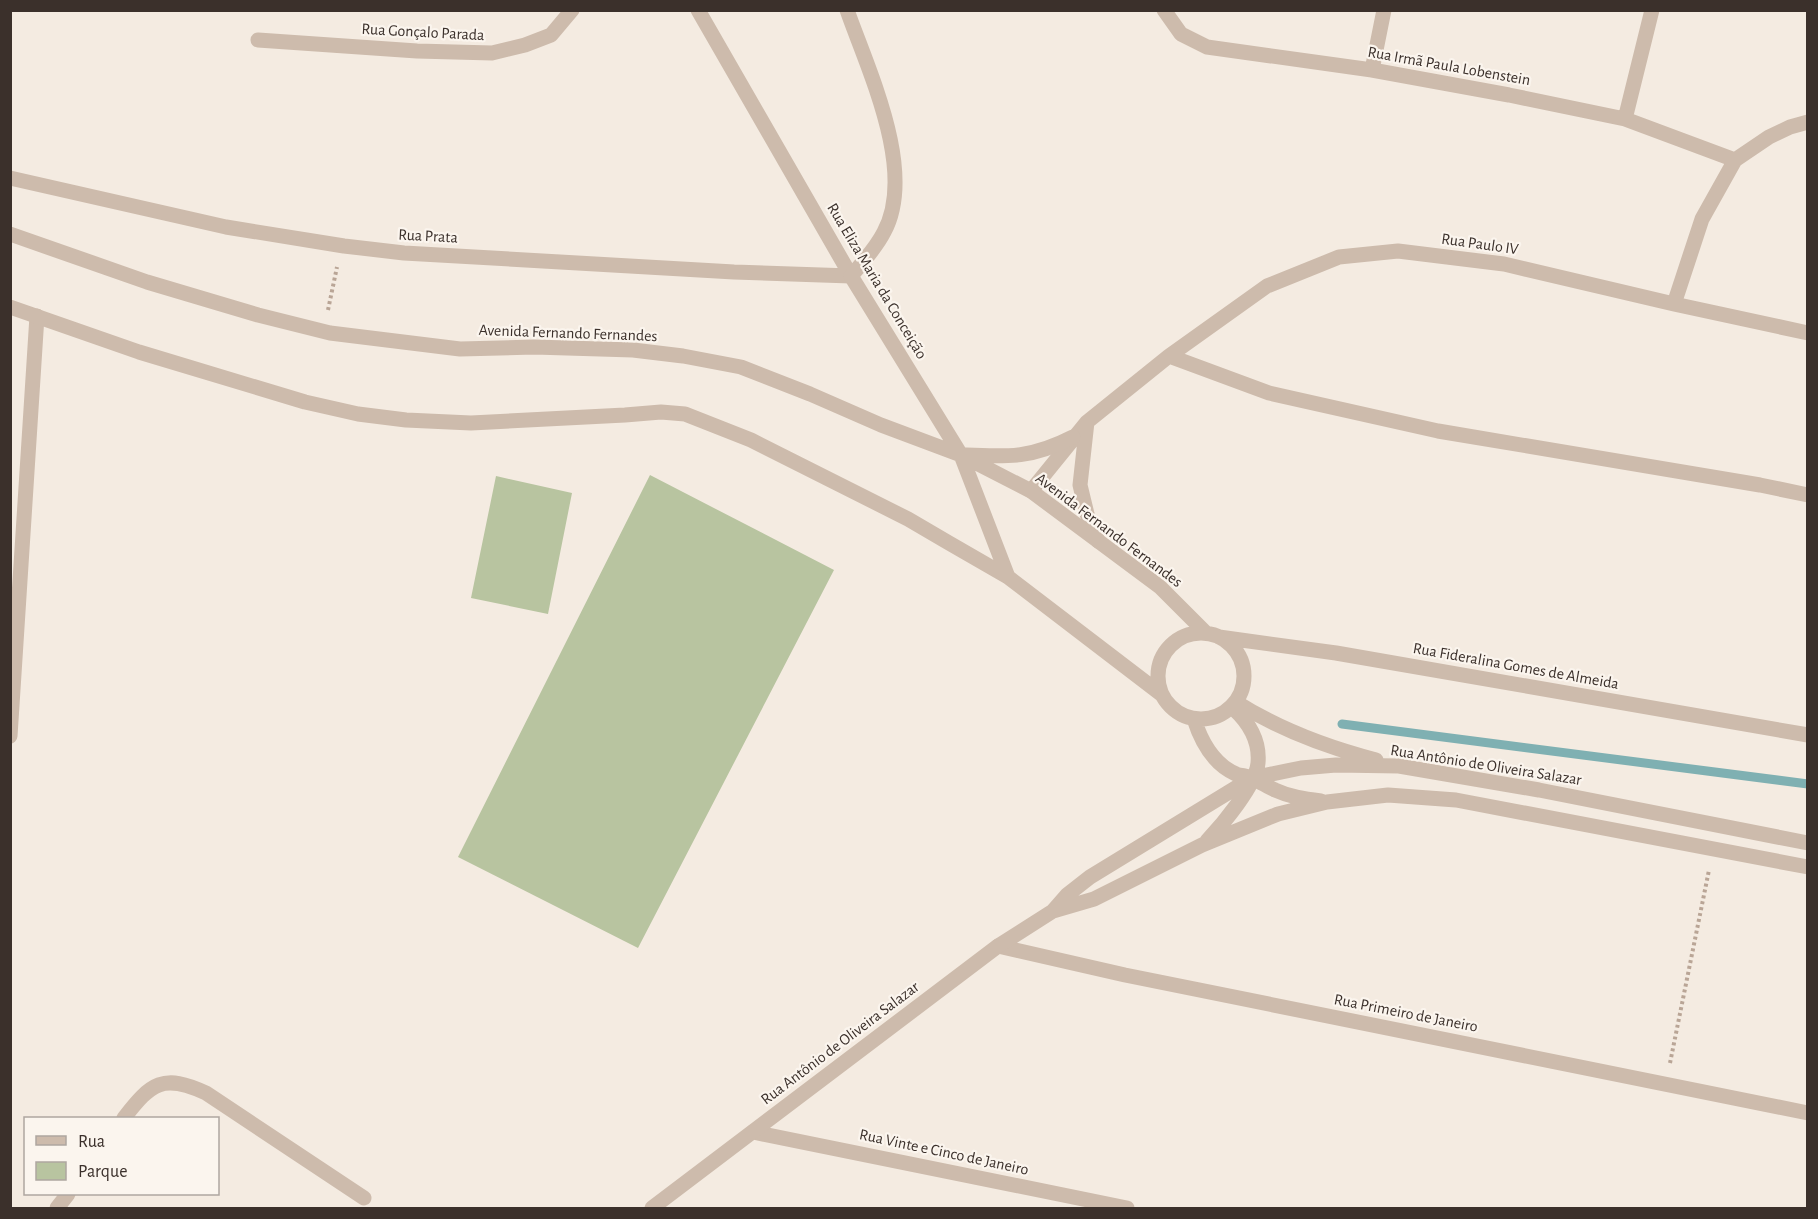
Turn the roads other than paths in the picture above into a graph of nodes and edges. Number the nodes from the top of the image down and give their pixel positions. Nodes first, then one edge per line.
1 (572, 10) edge
2 (698, 10) edge
3 (847, 10) edge
4 (1164, 10) edge
5 (1384, 10) edge
6 (1652, 10) edge
7 (258, 40) dead end
8 (1371, 70) junction
9 (1625, 119) junction
10 (1808, 122) edge
11 (1735, 160) junction
12 (10, 178) edge
13 (10, 234) edge
14 (851, 276) junction
15 (1674, 304) junction
16 (10, 307) edge
17 (37, 316) junction
18 (1808, 333) edge
19 (1169, 356) junction
20 (1087, 422) junction
21 (1073, 437) junction
22 (961, 455) junction
23 (1031, 491) junction
24 (1808, 495) edge
25 (1098, 541) junction
26 (1008, 577) junction
27 (1212, 635) junction
28 (1161, 694) junction
29 (1234, 705) junction
30 (1194, 719) junction
31 (1808, 735) edge
32 (10, 736) edge
33 (1399, 766) junction
34 (1252, 778) junction
35 (1327, 802) junction
36 (1808, 843) edge
37 (1202, 845) junction
38 (1808, 867) edge
39 (1053, 911) junction
40 (998, 946) junction
41 (1808, 1113) edge
42 (125, 1117) edge
43 (753, 1132) junction
44 (67, 1195) edge
45 (364, 1198) dead end
46 (57, 1209) edge
47 (652, 1209) edge
48 (1127, 1209) edge

1 - 7 street, Rua Gonçalo Parada
2 - 14 street, Rua Eliza Maria da Conceição
3 - 14 street
4 - 8 street, Rua Irmã Paula Lobenstein
5 - 8 street
6 - 9 street
8 - 9 street, Rua Irmã Paula Lobenstein
9 - 11 street, Rua Irmã Paula Lobenstein
10 - 11 street
11 - 15 street
12 - 14 street, Rua Prata
13 - 22 street, Avenida Fernando Fernandes
14 - 22 street, Rua Eliza Maria da Conceição
15 - 18 street, Rua Paulo IV
15 - 19 street, Rua Paulo IV
16 - 17 street
17 - 26 street
17 - 32 street
19 - 20 street, Rua Paulo IV
19 - 24 street
20 - 21 street, Rua Paulo IV
20 - 25 street
21 - 22 street
21 - 23 street, Rua Paulo IV
22 - 23 street, Avenida Fernando Fernandes
22 - 26 street, Rua Eliza Maria da Conceição
23 - 25 street, Avenida Fernando Fernandes
25 - 27 street, Avenida Fernando Fernandes
26 - 28 street
27 - 28 street
27 - 29 street
27 - 31 street, Rua Fideralina Gomes de Almeida
28 - 30 street
29 - 30 street
29 - 33 street
29 - 34 street
30 - 34 street
33 - 34 street, Rua Antônio de Oliveira Salazar
33 - 36 street, Rua Antônio de Oliveira Salazar
34 - 35 street
34 - 37 street
34 - 39 street, Rua Antônio de Oliveira Salazar
35 - 37 street, Rua Antônio de Oliveira Salazar
35 - 38 street, Rua Antônio de Oliveira Salazar
37 - 39 street, Rua Antônio de Oliveira Salazar
39 - 40 street, Rua Antônio de Oliveira Salazar
40 - 41 street, Rua Primeiro de Janeiro
40 - 43 street, Rua Antônio de Oliveira Salazar
42 - 45 street
43 - 47 street, Rua Antônio de Oliveira Salazar
43 - 48 street, Rua Vinte e Cinco de Janeiro
44 - 46 street

